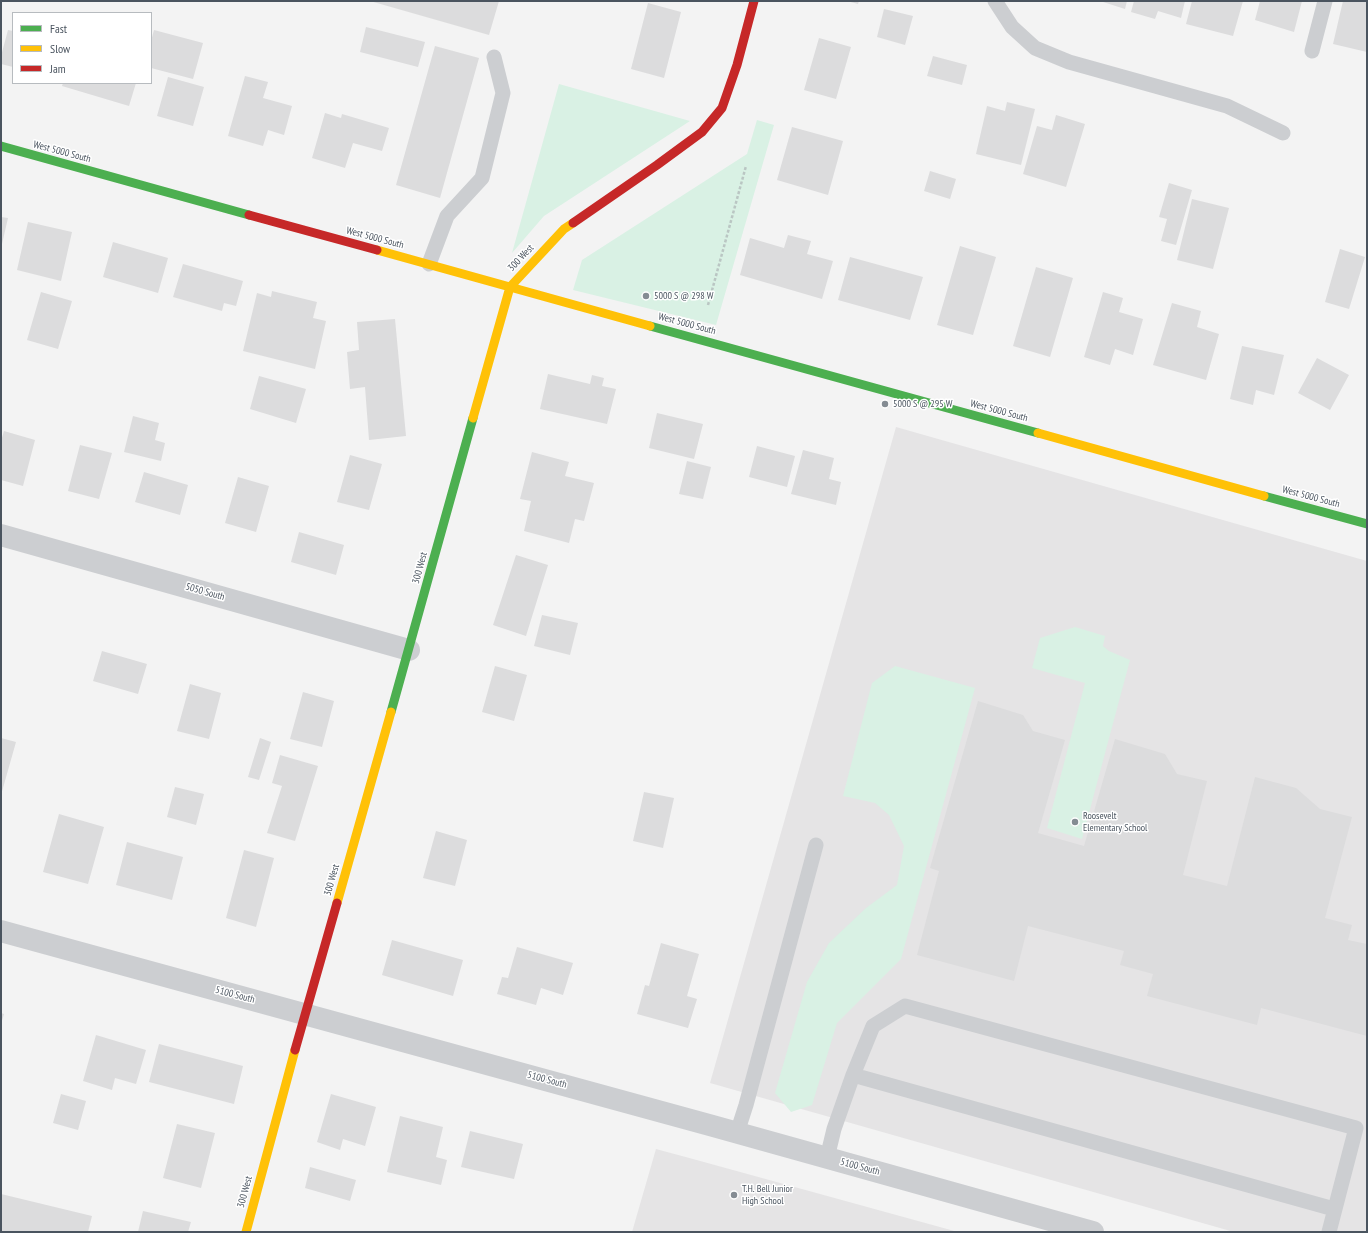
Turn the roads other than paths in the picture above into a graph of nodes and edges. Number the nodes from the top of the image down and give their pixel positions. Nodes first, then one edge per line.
1 (754, 1) edge
2 (995, 1) edge
3 (1326, 1) edge
4 (1312, 51) dead end
5 (494, 57) dead end
6 (1283, 133) dead end
7 (1, 146) edge
8 (429, 264) junction
9 (510, 287) junction
10 (1367, 524) edge
11 (1, 534) edge
12 (409, 650) junction
13 (816, 845) dead end
14 (1, 931) edge
15 (305, 1014) junction
16 (852, 1075) junction
17 (1361, 1126) edge
18 (737, 1133) junction
19 (826, 1158) junction
20 (1334, 1210) junction
21 (246, 1232) edge
22 (1093, 1232) edge
23 (1329, 1232) edge

1 - 9 main road, 300 West
2 - 6 lane
3 - 4 lane
5 - 8 lane
7 - 8 main road, West 5000 South
8 - 9 main road, West 5000 South
9 - 10 main road, West 5000 South
9 - 12 main road, 300 West
11 - 12 street, 5050 South
12 - 15 main road, 300 West
13 - 18 lane
14 - 15 street, 5100 South
15 - 18 street, 5100 South
15 - 21 main road, 300 West
16 - 17 lane
16 - 19 lane
16 - 20 lane
17 - 20 lane
18 - 19 street, 5100 South
19 - 22 street, 5100 South
20 - 23 lane

